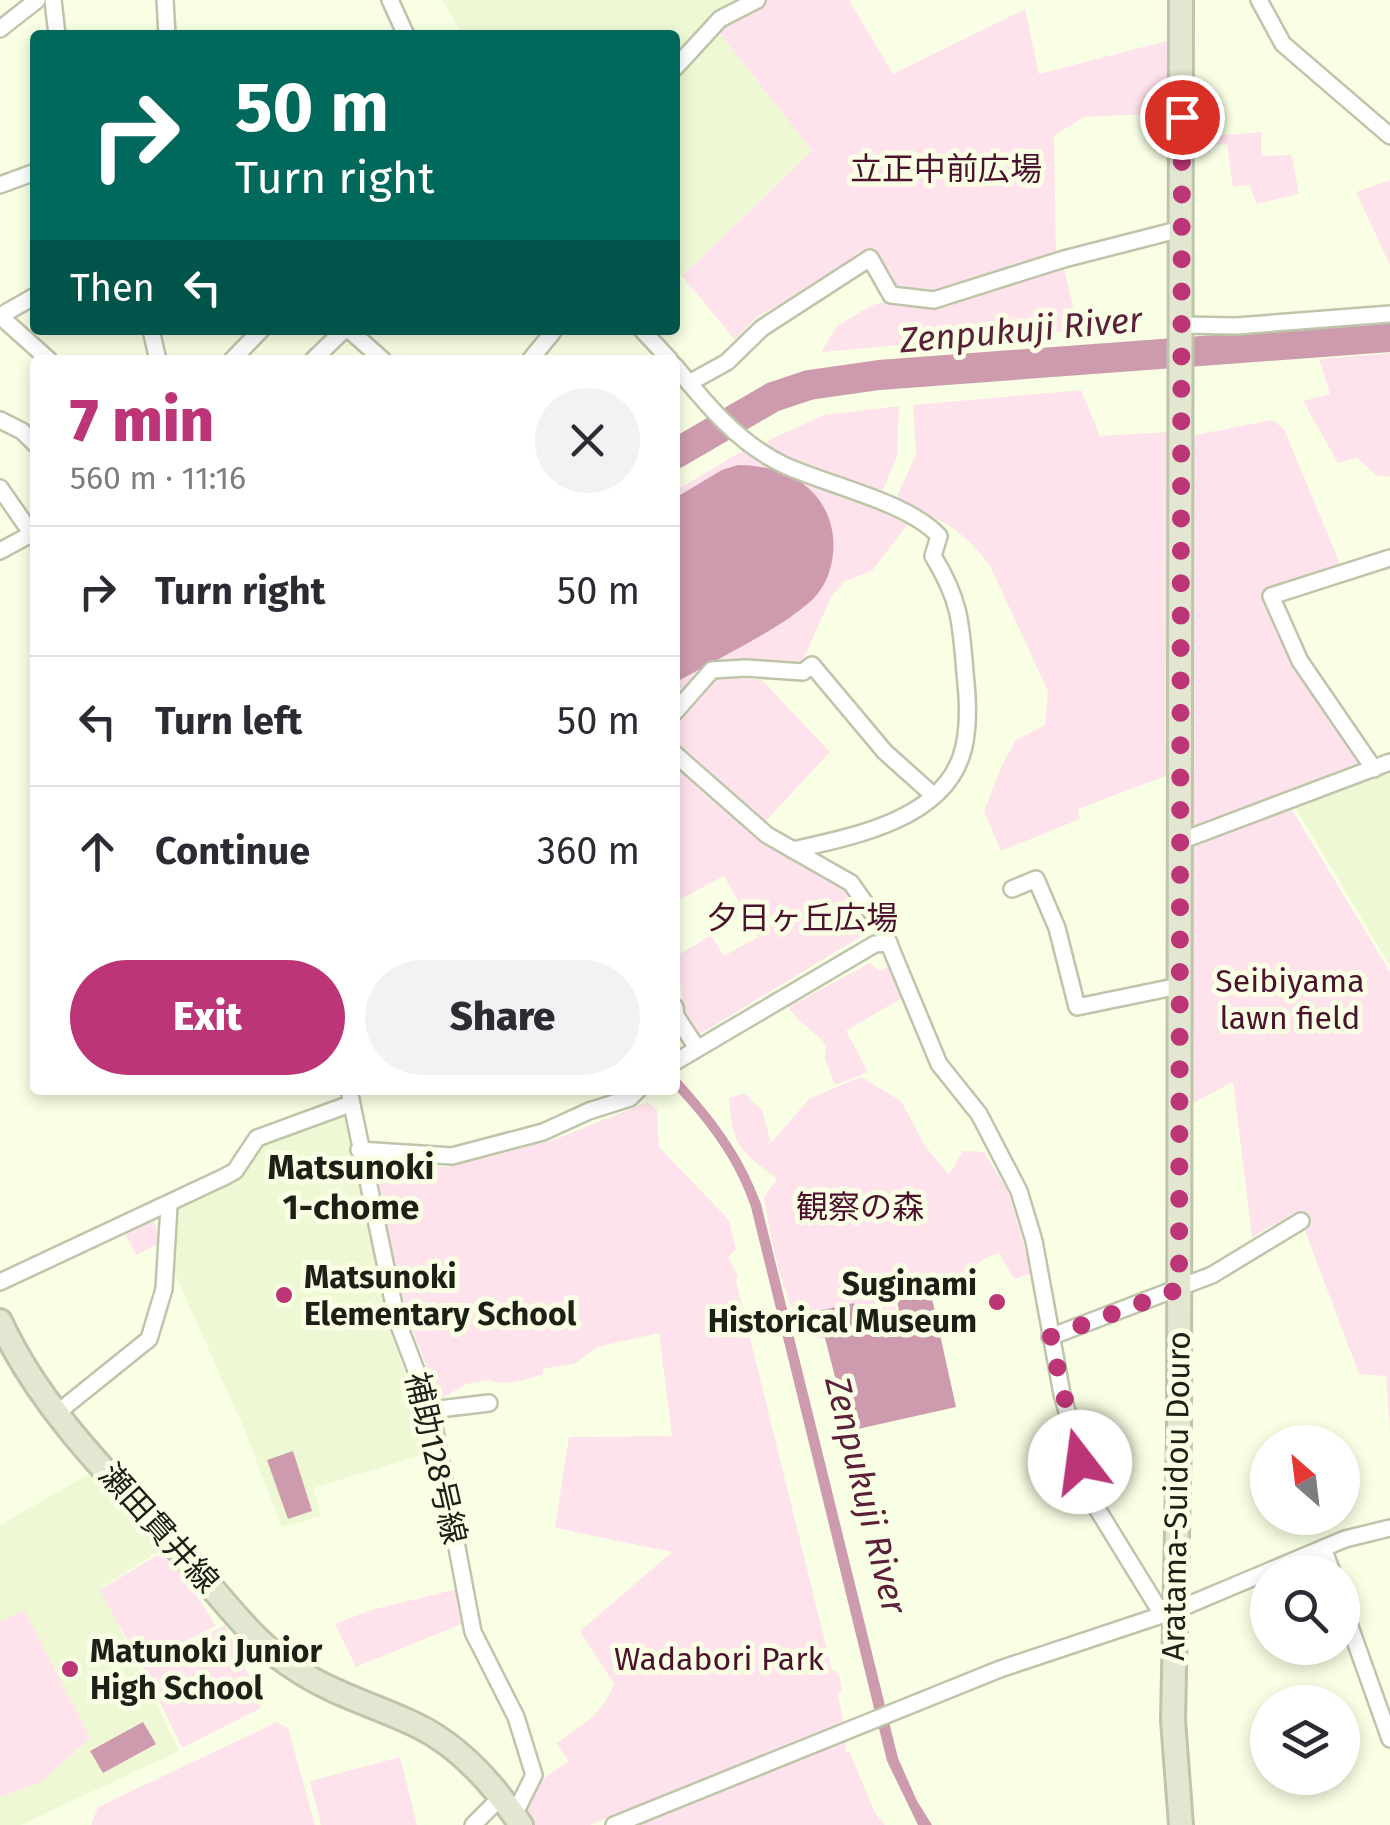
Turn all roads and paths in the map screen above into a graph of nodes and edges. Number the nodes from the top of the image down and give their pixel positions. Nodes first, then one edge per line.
1 (38, 0) edge
2 (52, 0) edge
3 (165, 0) edge
4 (390, 0) edge
5 (757, 0) edge
6 (1181, 0) edge
7 (1259, 0) edge
8 (0, 30) edge
9 (56, 30) edge
10 (167, 30) edge
11 (404, 30) edge
12 (680, 63) edge
13 (1390, 136) edge
14 (30, 174) edge
15 (0, 185) edge
16 (1180, 229) junction
17 (30, 299) edge
18 (1390, 314) edge
19 (0, 316) edge
20 (1181, 331) junction
21 (255, 335) edge
22 (340, 335) edge
23 (352, 335) edge
24 (550, 335) edge
25 (647, 335) edge
26 (43, 355) edge
27 (237, 355) edge
28 (318, 355) edge
29 (377, 355) edge
30 (534, 355) edge
31 (665, 355) edge
32 (680, 372) edge
33 (689, 383) junction
34 (0, 420) edge
35 (30, 439) edge
36 (0, 488) edge
37 (30, 528) edge
38 (30, 535) edge
39 (0, 551) edge
40 (1390, 558) edge
41 (680, 706) edge
42 (680, 758) edge
43 (1390, 762) edge
44 (1374, 769) junction
45 (933, 795) junction
46 (1178, 842) junction
47 (793, 850) junction
48 (1012, 890) dead end
49 (889, 943) junction
50 (1179, 986) junction
51 (680, 1022) edge
52 (697, 1048) junction
53 (680, 1058) edge
54 (633, 1095) edge
55 (350, 1097) edge
56 (360, 1150) junction
57 (168, 1206) junction
58 (1301, 1221) dead end
59 (0, 1282) edge
60 (1179, 1289) junction
61 (0, 1324) edge
62 (1050, 1337) junction
63 (490, 1403) dead end
64 (431, 1410) junction
65 (57, 1413) junction
66 (1390, 1528) edge
67 (1323, 1548) junction
68 (1326, 1555) edge
69 (1174, 1611) junction
70 (1360, 1655) edge
71 (1390, 1739) edge
72 (512, 1813) edge
73 (473, 1825) edge
74 (614, 1825) edge
75 (1181, 1825) edge

1 - 8 street
2 - 9 street
3 - 10 street
4 - 11 street
5 - 12 street
6 - 16 main road
7 - 13 street
14 - 15 street
16 - 20 main road
16 - 33 street
17 - 19 street
18 - 20 street
19 - 26 street
20 - 46 main road, Aratama-Suidou Douro
21 - 27 street
22 - 28 street
23 - 29 street
24 - 30 street
25 - 31 street
32 - 33 street
33 - 45 street
34 - 35 street
36 - 37 street
38 - 39 street
40 - 44 street
41 - 45 street
42 - 47 street
43 - 44 street
44 - 46 street
45 - 47 street
46 - 50 main road, Aratama-Suidou Douro
47 - 49 street
48 - 50 street
49 - 52 street
49 - 62 street
50 - 60 main road, Aratama-Suidou Douro
51 - 52 street
52 - 53 street
54 - 56 street
55 - 56 street, 補助128号線
55 - 57 street
56 - 64 street, 補助128号線
57 - 59 street
57 - 65 street
58 - 60 street
60 - 62 street
60 - 69 main road, Aratama-Suidou Douro
61 - 65 main road, 瀬田貫井線
62 - 69 street
63 - 64 street
64 - 72 street, 補助128号線
65 - 72 main road, 瀬田貫井線
66 - 67 street
67 - 68 street
67 - 69 street
69 - 74 street
69 - 75 main road, Aratama-Suidou Douro
70 - 71 street
72 - 73 street

